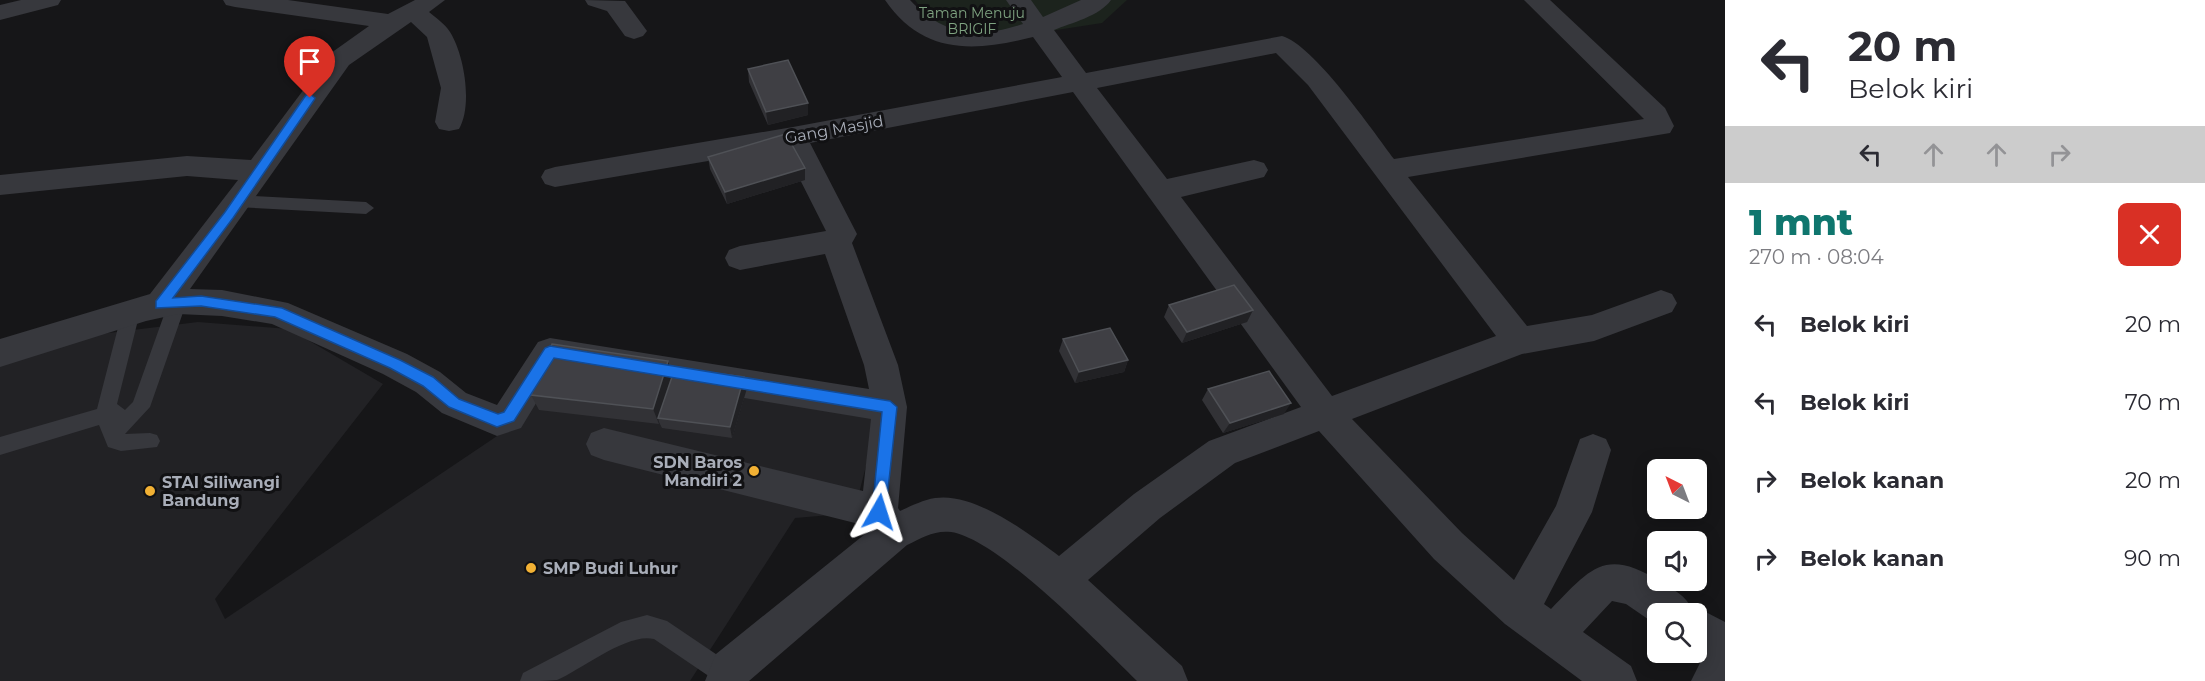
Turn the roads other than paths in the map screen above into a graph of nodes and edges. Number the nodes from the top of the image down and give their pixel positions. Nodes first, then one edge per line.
1 (49, 0) edge
2 (235, 0) edge
3 (597, 0) edge
4 (897, 0) edge
5 (1018, 0) edge
6 (1099, 0) edge
7 (1536, 0) edge
8 (413, 11) edge
9 (0, 12) edge
10 (1040, 29) junction
11 (634, 31) dead end
12 (1077, 82) junction
13 (448, 122) dead end
14 (792, 137) junction
15 (1254, 170) dead end
16 (1389, 170) junction
17 (259, 171) junction
18 (555, 177) dead end
19 (0, 185) edge
20 (1162, 191) junction
21 (237, 201) junction
22 (366, 208) dead end
23 (836, 241) junction
24 (740, 258) dead end
25 (1661, 303) dead end
26 (156, 306) junction
27 (1519, 341) junction
28 (0, 353) edge
29 (141, 407) junction
30 (890, 407) junction
31 (105, 414) junction
32 (1326, 415) junction
33 (112, 434) junction
34 (150, 441) dead end
35 (604, 444) dead end
36 (0, 446) edge
37 (1593, 450) dead end
38 (887, 523) junction
39 (1059, 579) junction
40 (1657, 603) edge
41 (1519, 610) junction
42 (1707, 634) edge
43 (1553, 635) junction
44 (1725, 645) edge
45 (1725, 659) edge
46 (727, 678) edge
47 (531, 681) edge
48 (1167, 681) edge
49 (1616, 681) edge
50 (1712, 681) edge

1 - 9 street
2 - 8 street
3 - 11 street
4 - 10 street
5 - 10 street
6 - 10 street
7 - 16 street
8 - 13 street
8 - 17 street
10 - 12 street
12 - 14 street, Gang Masjid
12 - 16 street, Gang Masjid
12 - 20 street
14 - 18 street, Gang Masjid
14 - 23 street
15 - 20 street
16 - 27 street
17 - 19 street
17 - 21 street
20 - 32 street
21 - 22 lane
21 - 26 street
23 - 24 street
23 - 30 street
25 - 27 street
26 - 28 street
26 - 29 lane
26 - 30 street
26 - 31 lane
27 - 32 street
29 - 31 lane
29 - 33 lane
30 - 38 street
31 - 33 lane
31 - 36 lane
32 - 39 street
32 - 41 street
33 - 34 lane
35 - 38 street
37 - 41 street
38 - 39 street
38 - 46 street
39 - 48 street
40 - 43 street
41 - 43 street
42 - 44 street
43 - 49 street
45 - 50 street
46 - 47 lane

